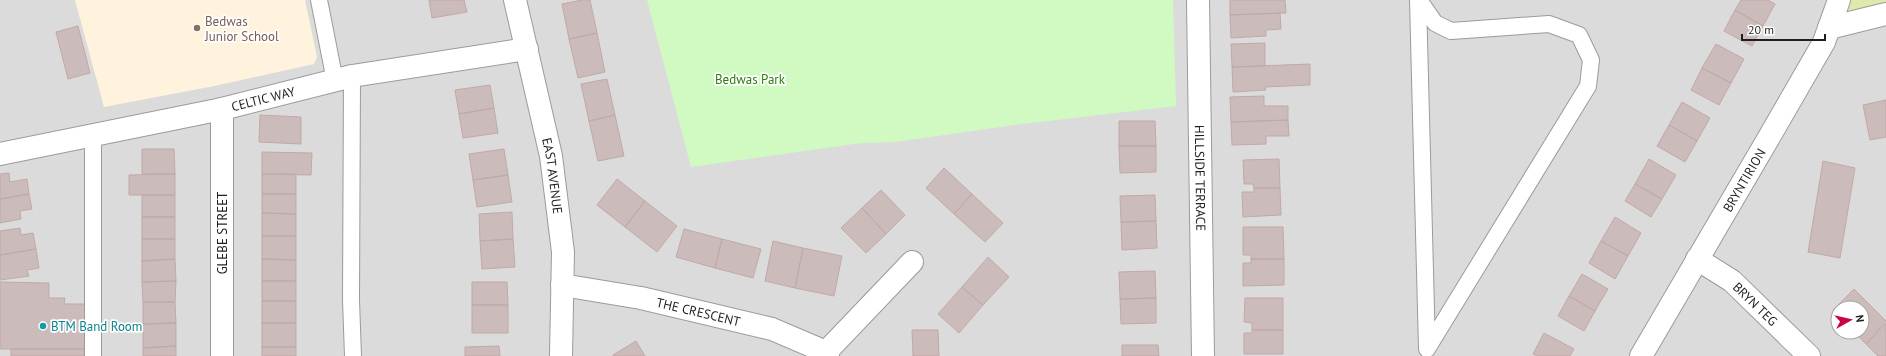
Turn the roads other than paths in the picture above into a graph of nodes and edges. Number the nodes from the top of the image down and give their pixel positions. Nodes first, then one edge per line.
1 (319, 0) edge
2 (515, 0) edge
3 (1198, 0) edge
4 (1418, 0) edge
5 (1839, 0) edge
6 (1886, 14) edge
7 (1829, 28) junction
8 (527, 49) junction
9 (343, 79) junction
10 (222, 109) junction
11 (93, 134) junction
12 (0, 154) edge
13 (1697, 258) junction
14 (912, 262) dead end
15 (562, 285) junction
16 (827, 354) edge
17 (93, 356) edge
18 (222, 356) edge
19 (353, 356) edge
20 (561, 356) edge
21 (1203, 356) edge
22 (1641, 356) edge
23 (1809, 356) edge

1 - 9 lane
2 - 8 street, EAST AVENUE
3 - 21 street, HILLSIDE TERRACE
4 - 4 lane
5 - 7 street, BRYNTIRION
6 - 7 street
7 - 13 street, BRYNTIRION
8 - 9 street, CELTIC WAY
8 - 15 street, EAST AVENUE
9 - 10 street, CELTIC WAY
9 - 19 lane
10 - 11 street, CELTIC WAY
10 - 18 street, GLEBE STREET
11 - 12 street, CELTIC WAY
11 - 17 lane
13 - 22 street, BRYNTIRION
13 - 23 street, BRYN TEG
14 - 16 street
15 - 16 street, THE CRESCENT
15 - 20 street, EAST AVENUE

